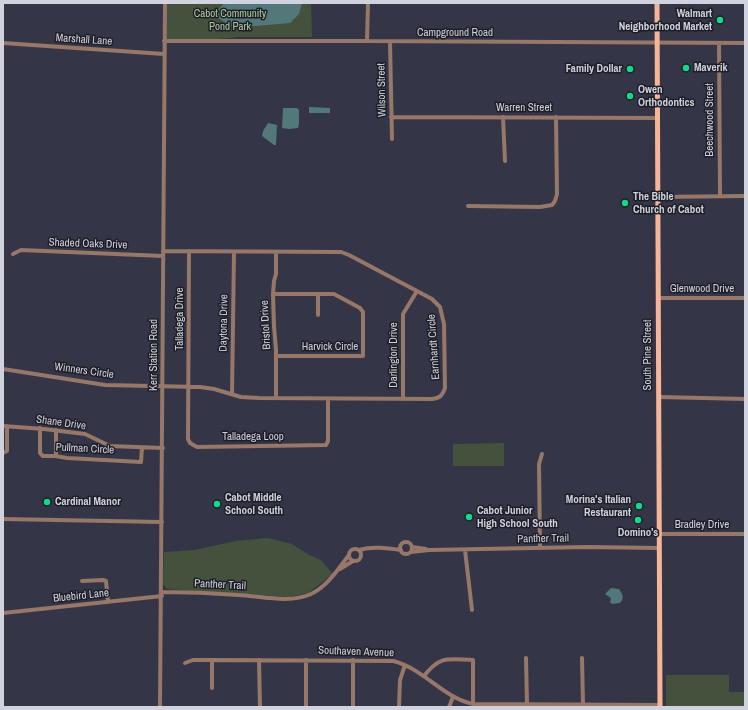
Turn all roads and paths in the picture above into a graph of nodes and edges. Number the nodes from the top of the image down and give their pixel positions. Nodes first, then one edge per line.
1 (165, 3) edge
2 (368, 3) edge
3 (657, 3) edge
4 (164, 41) junction
5 (367, 41) junction
6 (390, 42) junction
7 (3, 43) edge
8 (657, 43) junction
9 (719, 43) junction
10 (745, 43) edge
11 (164, 54) junction
12 (391, 117) junction
13 (503, 117) junction
14 (556, 117) junction
15 (657, 118) junction
16 (392, 139) dead end
17 (505, 161) dead end
18 (720, 196) junction
19 (745, 196) edge
20 (657, 197) junction
21 (468, 206) dead end
22 (189, 252) junction
23 (234, 252) junction
24 (276, 252) junction
25 (163, 253) junction
26 (13, 254) dead end
27 (417, 291) junction
28 (273, 294) junction
29 (318, 294) junction
30 (658, 298) junction
31 (745, 298) edge
32 (318, 315) dead end
33 (276, 356) junction
34 (3, 369) edge
35 (163, 386) junction
36 (189, 387) junction
37 (232, 394) junction
38 (658, 397) junction
39 (276, 398) junction
40 (328, 399) junction
41 (403, 399) junction
42 (745, 399) edge
43 (5, 426) edge
44 (40, 428) junction
45 (56, 430) junction
46 (142, 447) junction
47 (163, 448) junction
48 (3, 453) edge
49 (542, 454) dead end
50 (56, 456) junction
51 (3, 519) edge
52 (162, 522) junction
53 (659, 534) junction
54 (745, 534) edge
55 (400, 548) junction
56 (540, 548) junction
57 (659, 548) junction
58 (411, 549) junction
59 (465, 550) junction
60 (360, 552) junction
61 (349, 555) junction
62 (353, 561) junction
63 (340, 569) junction
64 (82, 581) dead end
65 (162, 594) junction
66 (108, 602) junction
67 (472, 610) dead end
68 (3, 613) edge
69 (526, 658) dead end
70 (582, 658) dead end
71 (212, 660) junction
72 (259, 660) junction
73 (306, 660) junction
74 (353, 660) junction
75 (185, 663) dead end
76 (405, 666) junction
77 (424, 676) junction
78 (212, 688) dead end
79 (453, 697) junction
80 (473, 704) junction
81 (527, 704) junction
82 (583, 704) junction
83 (660, 706) edge
84 (160, 707) edge
85 (260, 707) edge
86 (306, 707) edge
87 (353, 707) edge
88 (399, 707) edge
89 (449, 707) edge

1 - 4 street, Kerr Station Road
2 - 5 street
3 - 8 main road, South Pine Street
4 - 5 street, Campground Road
4 - 11 street, Kerr Station Road
5 - 6 street, Campground Road
6 - 8 street, Campground Road
6 - 12 street, Wilson Street
7 - 11 street, Marshall Lane
8 - 9 street, Campground Road
8 - 15 main road, South Pine Street
9 - 10 street, Campground Road
9 - 18 street, Beechwood Street
11 - 25 street, Kerr Station Road
12 - 13 street, Warren Street
12 - 16 street, Wilson Street
13 - 14 street, Warren Street
13 - 17 street
14 - 15 street, Warren Street
14 - 21 street
15 - 20 main road, South Pine Street
18 - 19 street
18 - 20 street
20 - 30 main road, South Pine Street
22 - 23 street, Earnhardt Circle
22 - 25 street, Earnhardt Circle
22 - 36 street, Talladega Drive
23 - 24 street, Earnhardt Circle
23 - 37 street, Daytona Drive
24 - 27 street, Earnhardt Circle
24 - 28 street, Bristol Drive
25 - 26 street, Shaded Oaks Drive
25 - 35 street, Kerr Station Road
27 - 41 street, Darlington Drive
27 - 41 street, Earnhardt Circle
28 - 29 street, Harvick Circle
28 - 33 street, Bristol Drive
29 - 32 street
29 - 33 street, Harvick Circle
30 - 31 street, Glenwood Drive
30 - 38 main road, South Pine Street
33 - 39 street, Bristol Drive
34 - 35 street, Winners Circle
35 - 36 street, Earnhardt Circle
35 - 47 street, Kerr Station Road
36 - 37 street, Earnhardt Circle
36 - 40 street, Talladega Loop
37 - 39 street, Earnhardt Circle
38 - 42 street
38 - 53 main road, South Pine Street
39 - 40 street, Earnhardt Circle
40 - 41 street, Earnhardt Circle
43 - 44 street, Shane Drive
43 - 48 street
44 - 45 street, Shane Drive
44 - 50 street, Pullman Circle
45 - 46 street, Shane Drive
45 - 50 street
46 - 47 street, Shane Drive
46 - 50 street, Pullman Circle
47 - 52 street, Kerr Station Road
49 - 56 street
51 - 52 street
52 - 65 street, Kerr Station Road
53 - 54 street, Bradley Drive
53 - 57 main road, South Pine Street
55 - 58 street
55 - 58 street
55 - 60 street
56 - 57 street, Panther Trail
56 - 59 street, Panther Trail
57 - 83 main road, South Pine Street
58 - 59 street, Panther Trail
59 - 67 street
60 - 61 street
60 - 62 street
61 - 62 street
61 - 63 street, Panther Trail
62 - 63 street, Panther Trail
63 - 65 street, Panther Trail
64 - 66 street
65 - 66 street, Bluebird Lane
65 - 84 street, Kerr Station Road
66 - 68 street, Bluebird Lane
69 - 81 street
70 - 82 street
71 - 72 street, Southaven Avenue
71 - 75 street, Southaven Avenue
71 - 78 street
72 - 73 street, Southaven Avenue
72 - 85 street
73 - 74 street, Southaven Avenue
73 - 86 street
74 - 76 street, Southaven Avenue
74 - 87 street
76 - 77 street, Southaven Avenue
76 - 88 street
77 - 79 street, Southaven Avenue
77 - 80 street
79 - 80 street, Southaven Avenue
79 - 89 street
80 - 81 street, Southaven Avenue
81 - 82 street, Southaven Avenue
82 - 83 street, Southaven Avenue

